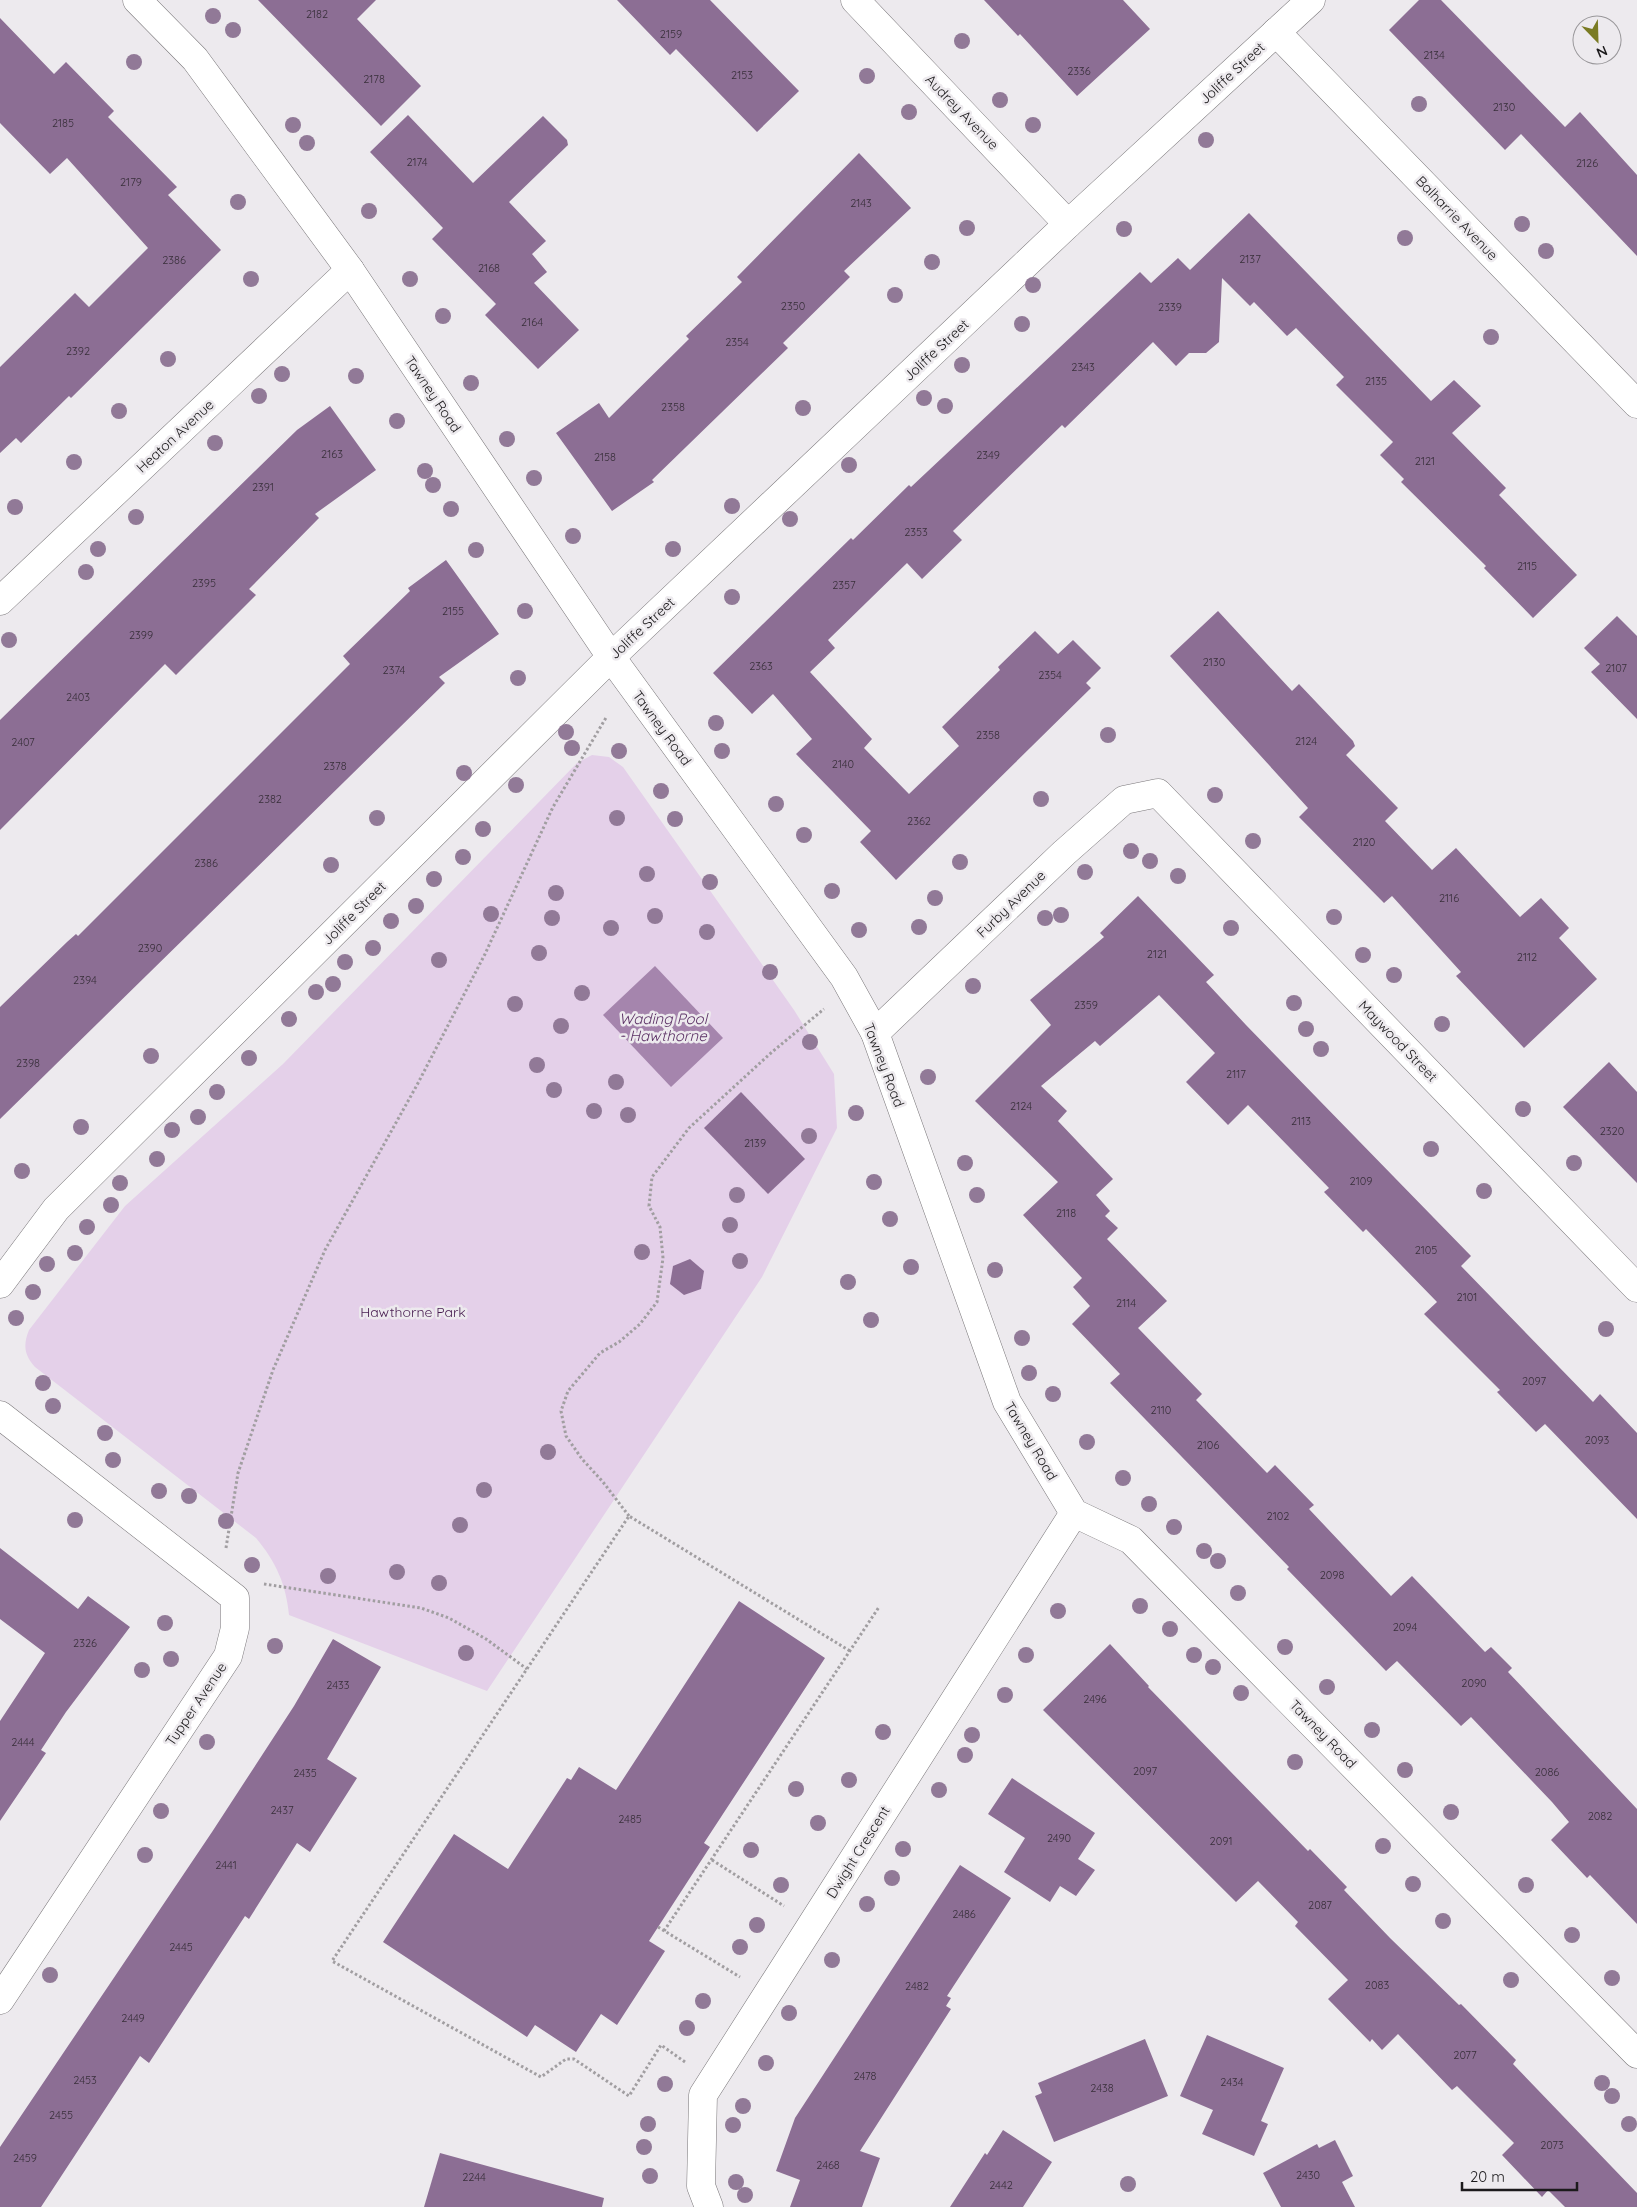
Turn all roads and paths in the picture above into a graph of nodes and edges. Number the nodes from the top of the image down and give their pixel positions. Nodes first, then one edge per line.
1 (137, 0) edge
2 (855, 0) edge
3 (1311, 0) edge
4 (1276, 32) junction
5 (1068, 224) junction
6 (350, 270) junction
7 (1637, 404) edge
8 (0, 601) edge
9 (611, 657) junction
10 (607, 716) dead end
11 (1158, 793) joint
12 (850, 988) junction
13 (875, 1033) junction
14 (0, 1284) edge
15 (1637, 1288) edge
16 (0, 1415) edge
17 (1074, 1513) junction
18 (629, 1516) junction
19 (227, 1591) junction
20 (880, 1607) dead end
21 (850, 1652) junction
22 (527, 1669) junction
23 (712, 1860) junction
24 (812, 1924) junction
25 (658, 1927) dead end
26 (664, 1931) junction
27 (716, 1962) dead end
28 (0, 2000) edge
29 (1637, 2054) edge
30 (712, 2082) junction
31 (709, 2207) edge

1 - 6 street, Tawney Road
2 - 5 street, Audrey Avenue
3 - 4 street, Joliffe Street
4 - 5 street, Joliffe Street
4 - 7 street, Balharrie Avenue
5 - 9 street, Joliffe Street
6 - 8 street, Heaton Avenue
6 - 9 street, Tawney Road
9 - 12 street, Tawney Road
9 - 14 street, Joliffe Street
10 - 19 path
11 - 13 street, Furby Avenue
11 - 15 street, Maywood Street
12 - 13 street, Tawney Road
12 - 18 path
13 - 17 street, Tawney Road
16 - 19 street
17 - 24 street, Dwight Crescent
17 - 29 street, Tawney Road
18 - 21 path
18 - 22 path
19 - 22 path
19 - 28 street, Tupper Avenue
20 - 21 path
21 - 23 path
22 - 30 path
23 - 24 path
23 - 26 path
24 - 30 street, Dwight Crescent
25 - 26 path
26 - 27 path
30 - 31 street, Dwight Crescent

